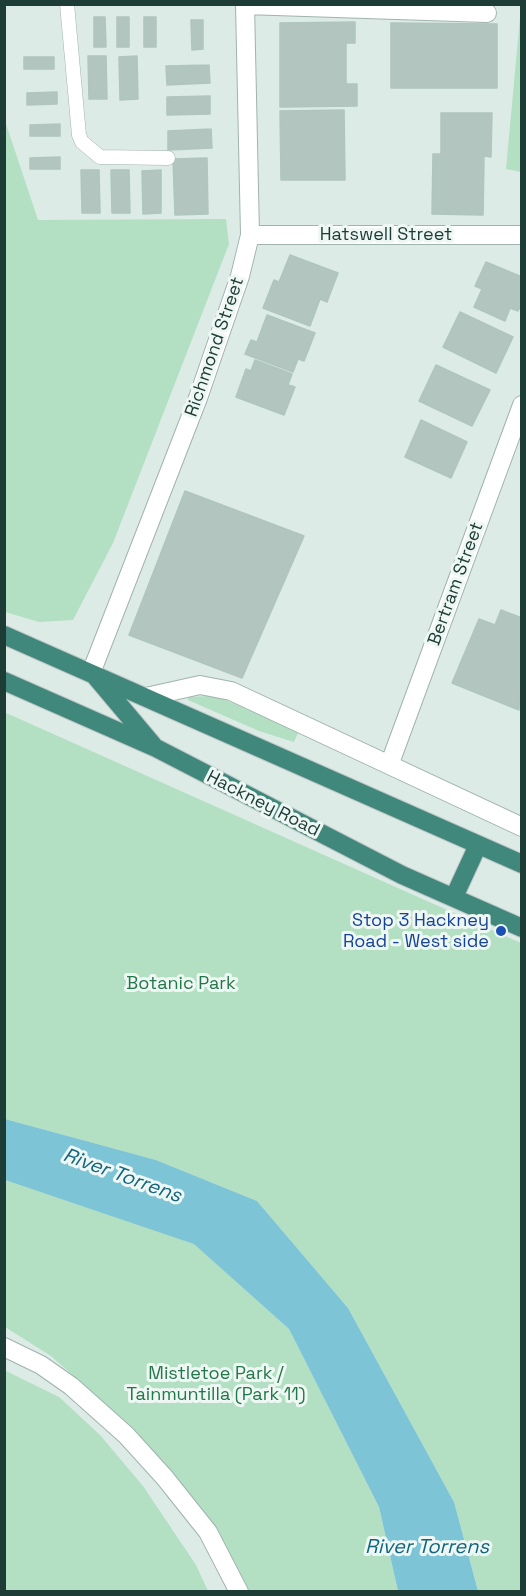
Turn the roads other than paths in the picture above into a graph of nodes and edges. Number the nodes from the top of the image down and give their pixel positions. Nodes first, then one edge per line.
1 (67, 4) edge
2 (245, 5) edge
3 (388, 7) edge
4 (487, 13) dead end
5 (168, 158) dead end
6 (250, 235) junction
7 (522, 235) edge
8 (522, 405) edge
9 (4, 635) edge
10 (92, 673) junction
11 (4, 681) edge
12 (146, 697) junction
13 (156, 748) junction
14 (390, 763) junction
15 (522, 827) edge
16 (478, 845) junction
17 (522, 864) edge
18 (454, 897) junction
19 (522, 928) edge
20 (4, 1347) edge
21 (239, 1592) edge

1 - 5 lane
2 - 3 street
2 - 6 street, Richmond Street
3 - 4 street
6 - 7 street, Hatswell Street
6 - 10 street, Richmond Street
8 - 14 street, Bertram Street
9 - 10 highway
10 - 12 highway
10 - 13 highway
11 - 13 highway, Hackney Road
12 - 14 street
12 - 16 highway
13 - 18 highway, Hackney Road
14 - 15 street
16 - 17 highway
16 - 18 highway
18 - 19 highway, Hackney Road
20 - 21 street

